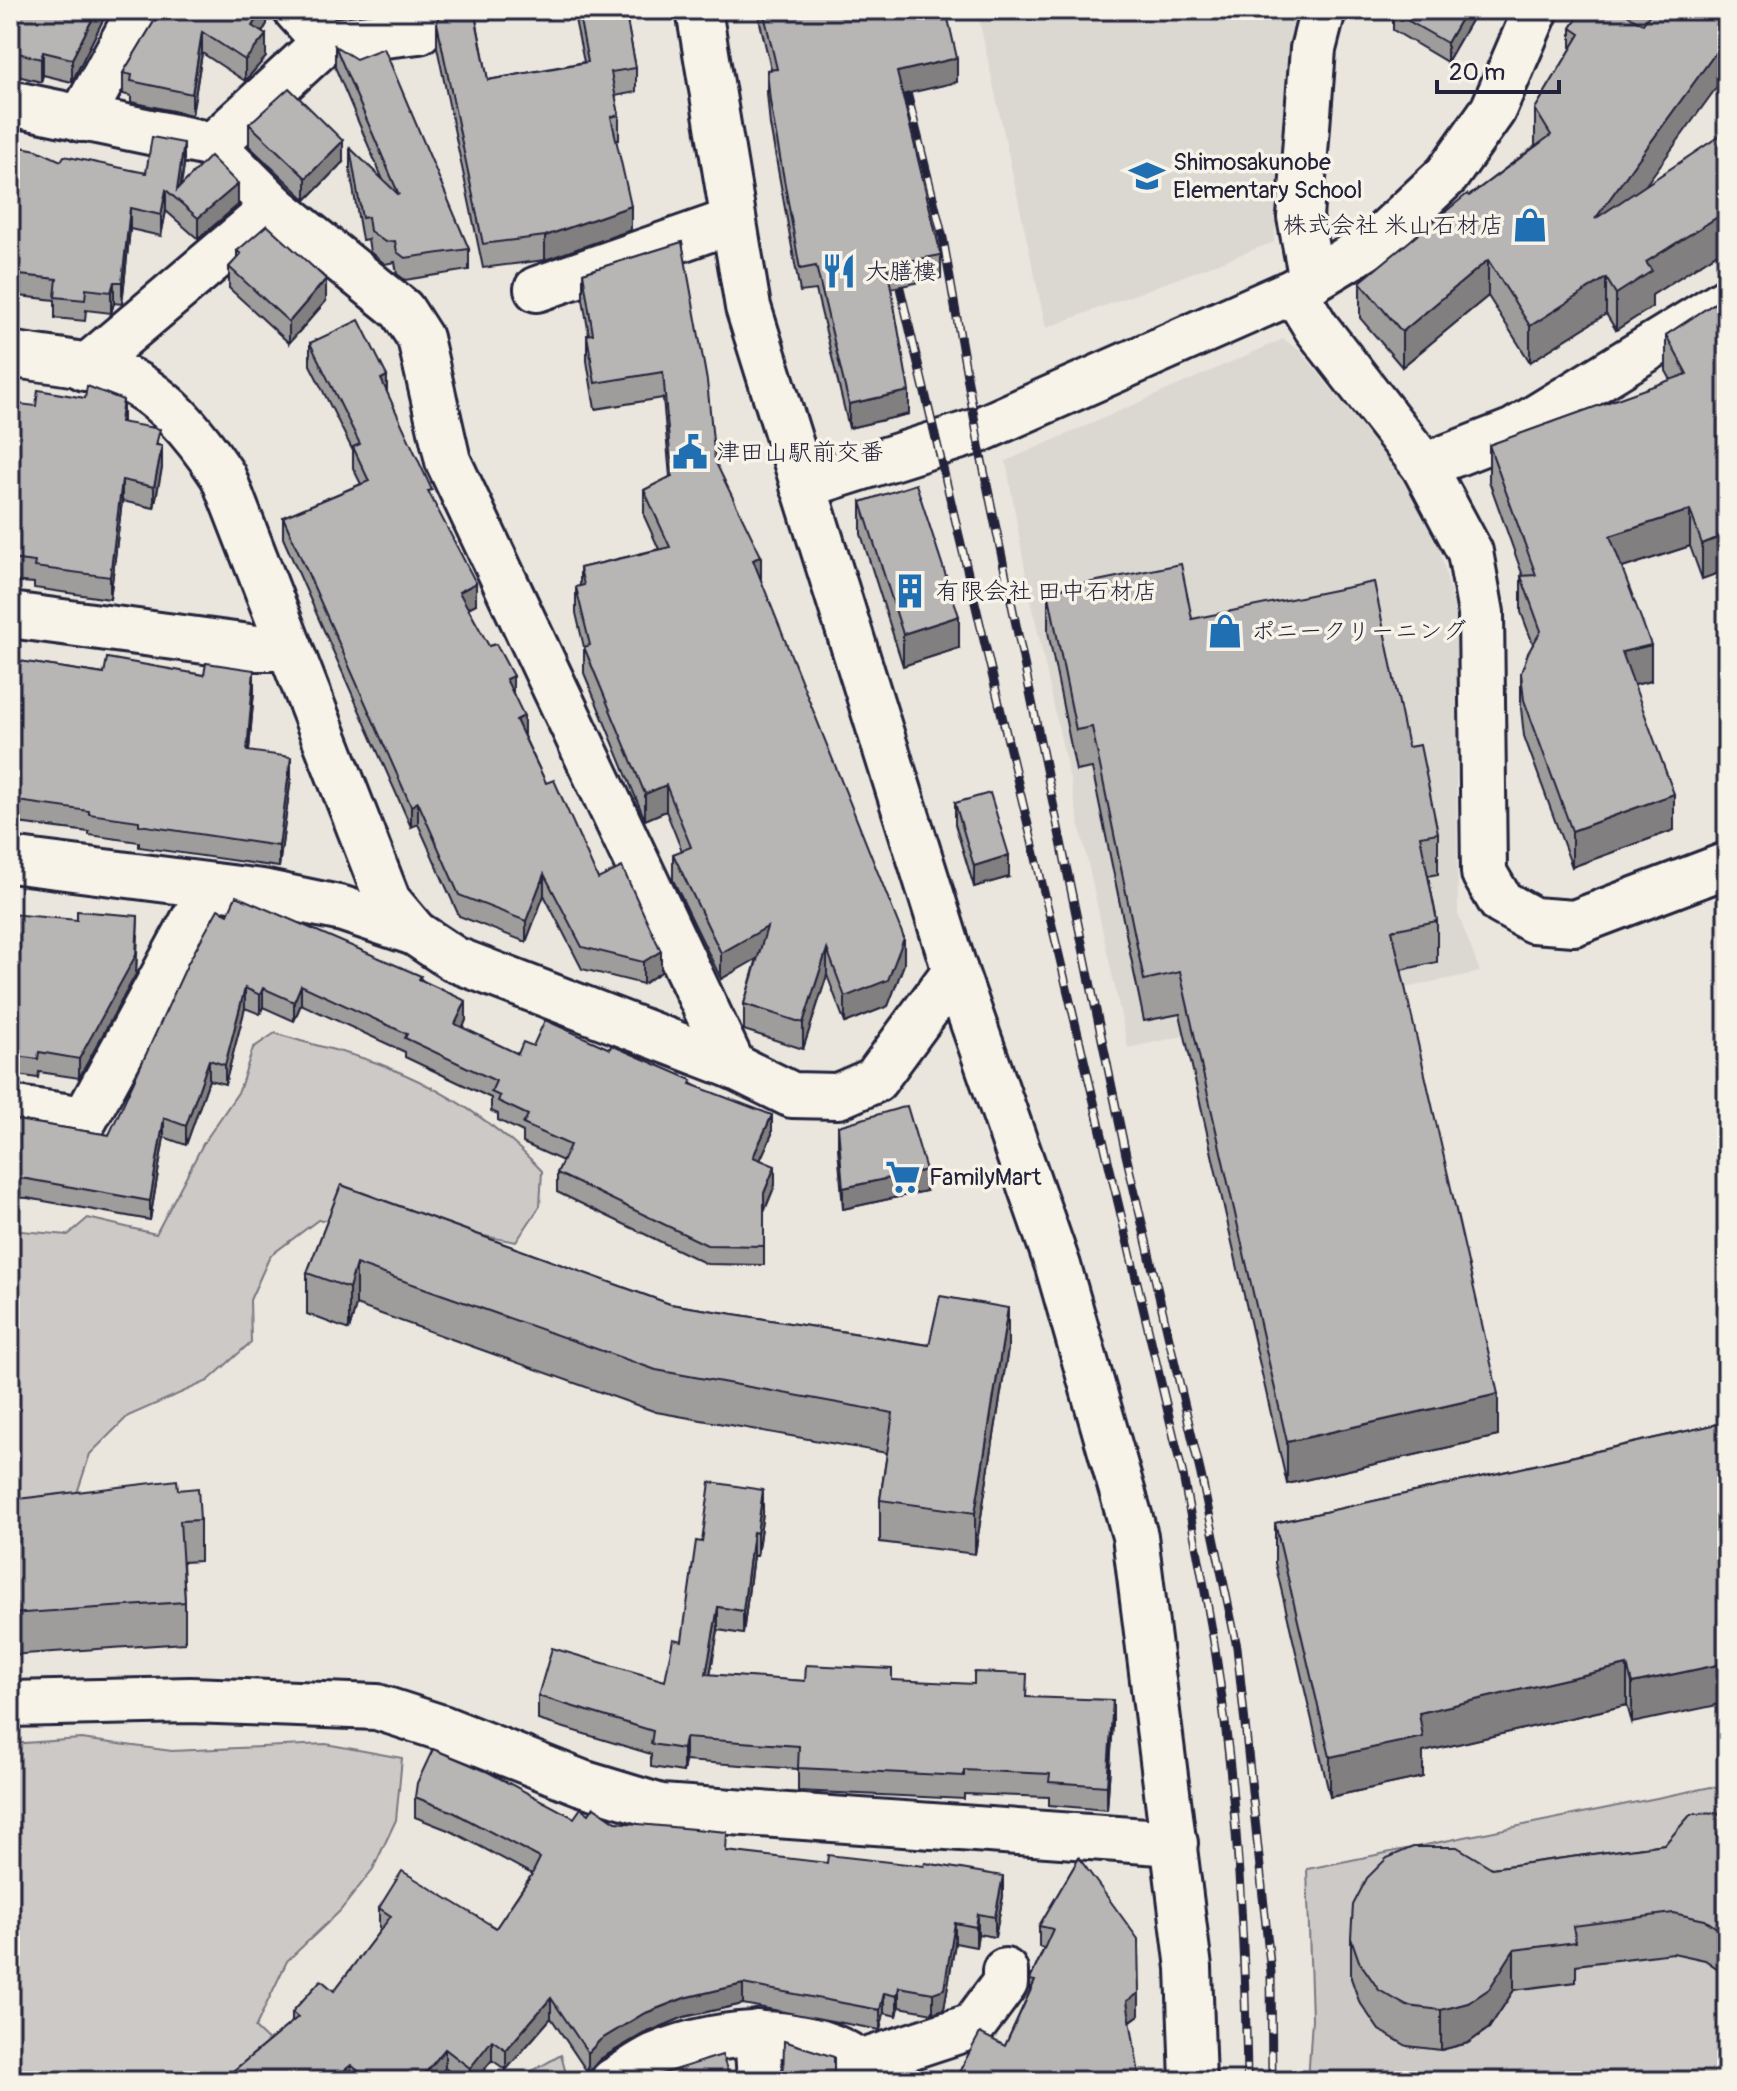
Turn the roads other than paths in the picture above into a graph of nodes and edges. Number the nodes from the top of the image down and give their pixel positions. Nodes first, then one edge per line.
1 (296, 10) edge
2 (699, 10) edge
3 (1323, 10) edge
4 (1536, 10) edge
5 (136, 17) dead end
6 (419, 31) dead end
7 (325, 42) junction
8 (10, 103) edge
9 (81, 119) junction
10 (213, 145) junction
11 (275, 207) junction
12 (732, 221) junction
13 (1303, 286) junction
14 (537, 289) dead end
15 (1727, 300) edge
16 (10, 354) edge
17 (85, 368) junction
18 (1424, 466) junction
19 (803, 486) junction
20 (10, 615) edge
21 (290, 648) junction
22 (10, 860) edge
23 (1727, 865) edge
24 (212, 886) junction
25 (415, 933) junction
26 (955, 971) junction
27 (733, 1066) junction
28 (10, 1108) edge
29 (10, 1704) edge
30 (1175, 1843) junction
31 (1005, 1971) dead end
32 (757, 2033) junction
33 (872, 2072) edge
34 (613, 2081) edge
35 (760, 2081) edge
36 (1193, 2081) edge

1 - 7 street
2 - 12 street
3 - 13 street
4 - 13 street
5 - 9 street
6 - 7 street
7 - 10 street
8 - 9 street
9 - 10 street
10 - 11 street
11 - 17 street
11 - 27 street
12 - 14 street
12 - 19 street
13 - 18 street
13 - 19 street
15 - 18 street
16 - 17 street
17 - 21 street
18 - 23 street
19 - 26 street
20 - 21 street
21 - 25 street
22 - 24 street
24 - 25 street
24 - 28 street
25 - 27 street
26 - 27 street
26 - 30 street
29 - 30 street
30 - 36 street
31 - 33 street
32 - 33 street
32 - 34 street
32 - 35 street

